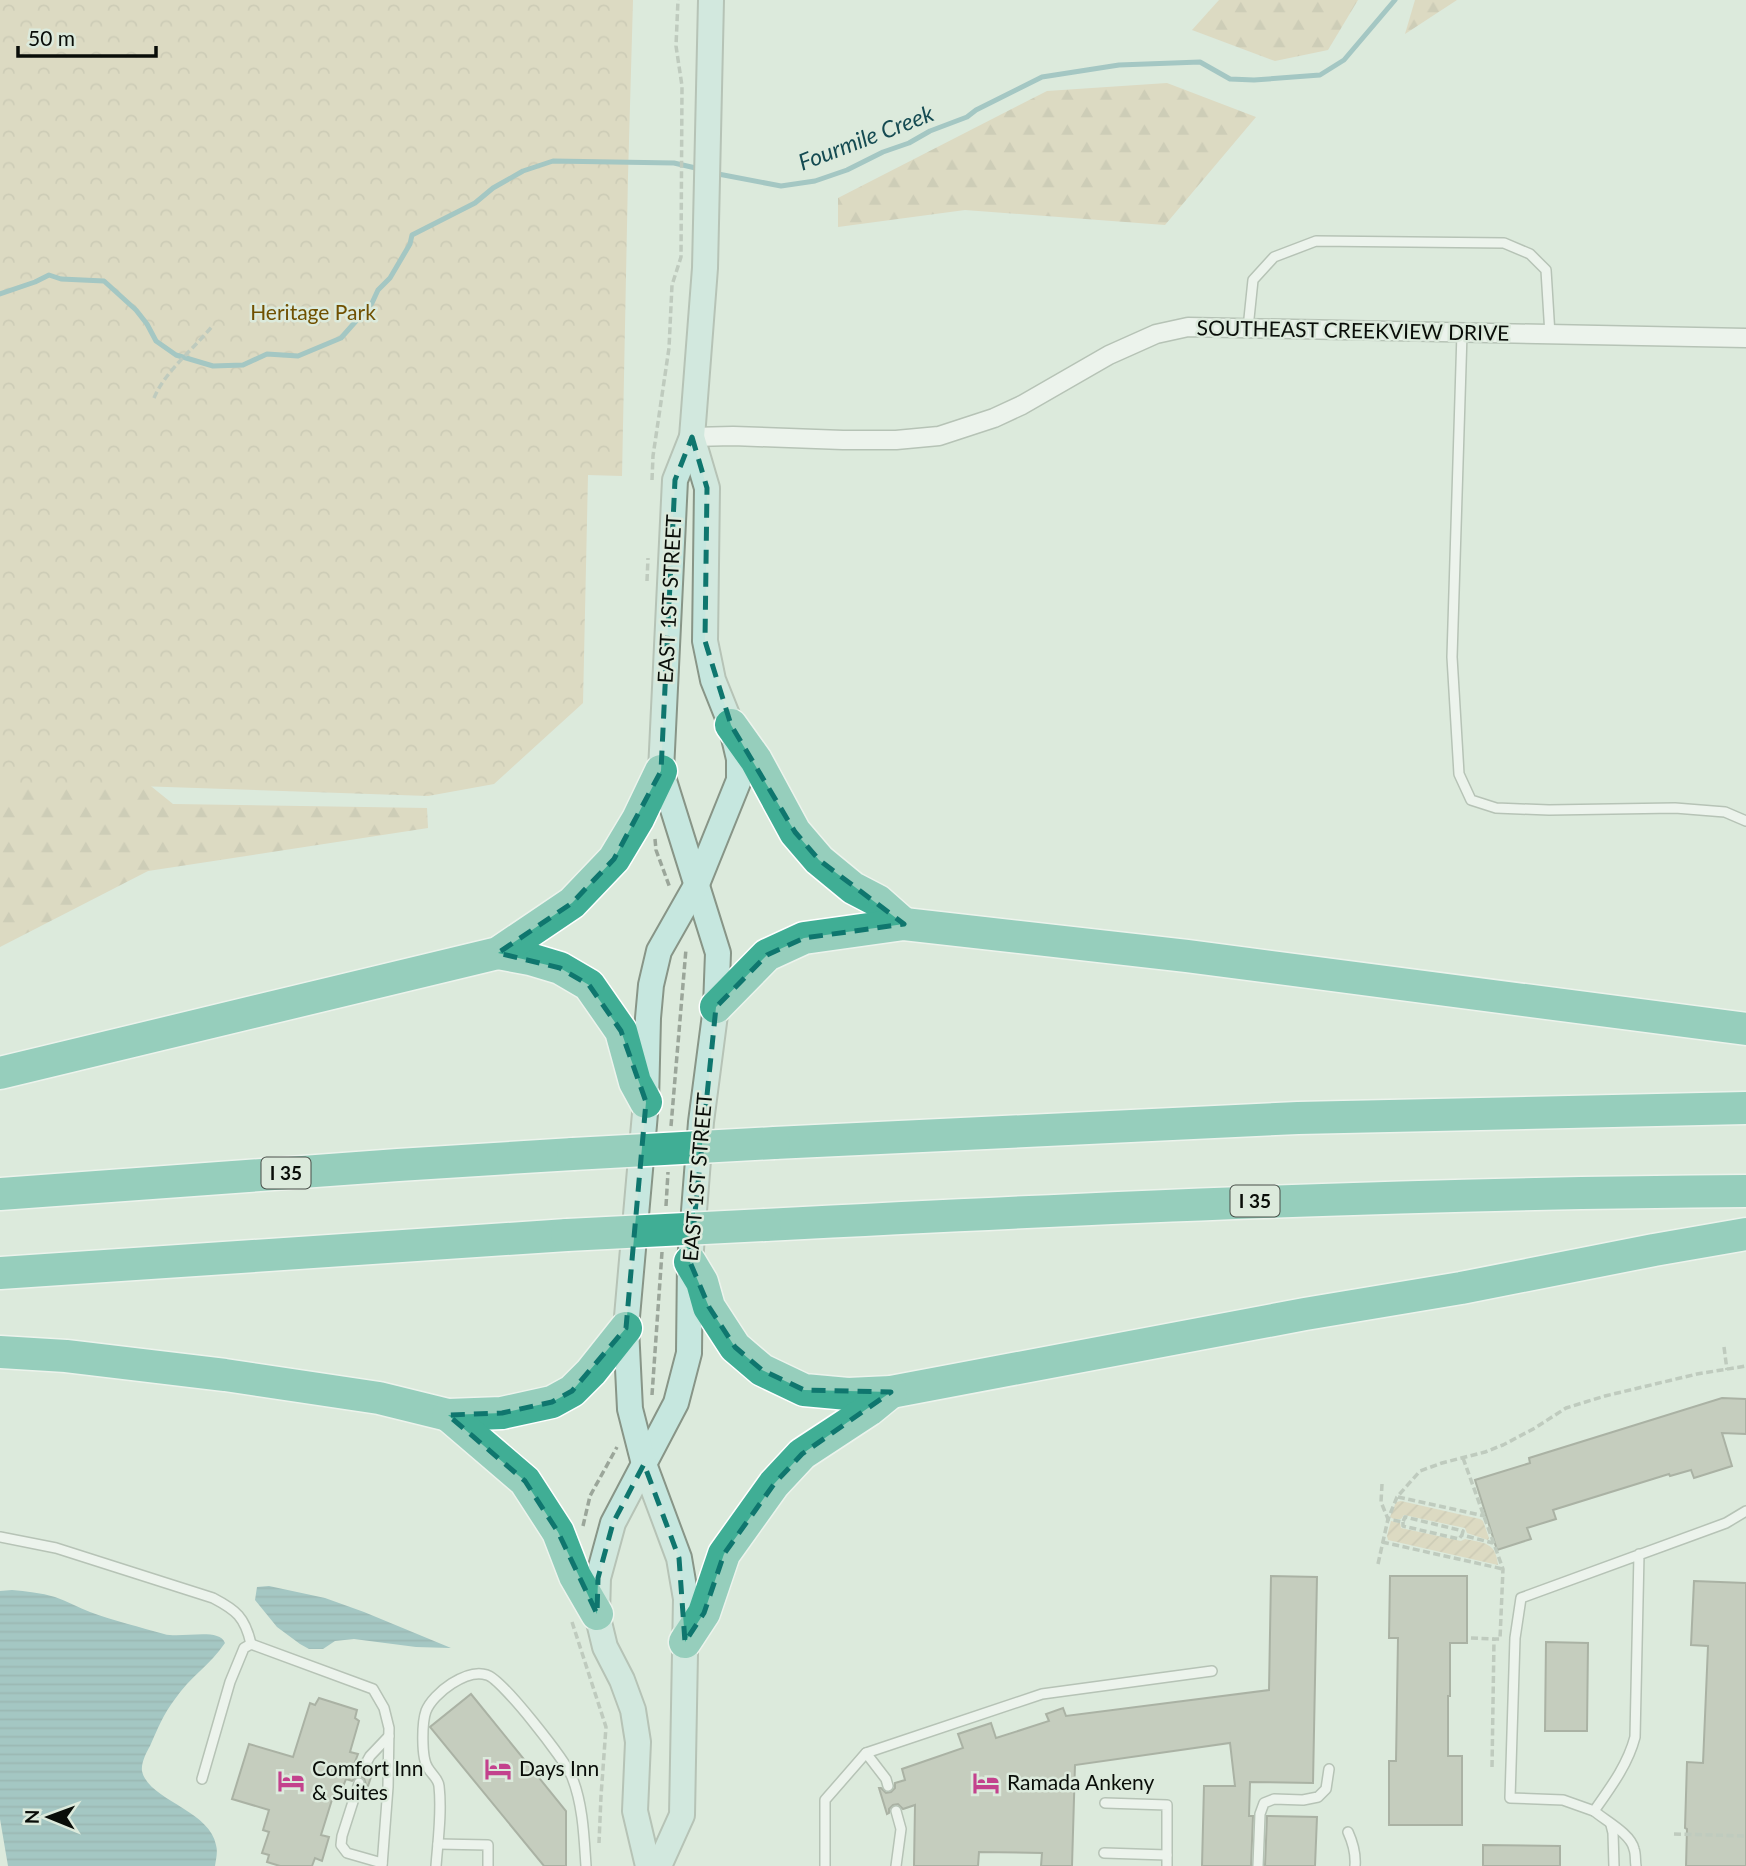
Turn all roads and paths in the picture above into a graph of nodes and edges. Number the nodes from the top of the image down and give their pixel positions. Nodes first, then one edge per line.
1 (678, 0) edge
2 (711, 0) edge
3 (681, 257) dead end
4 (213, 325) dead end
5 (1248, 328) junction
6 (1462, 333) junction
7 (1550, 335) junction
8 (1746, 338) edge
9 (154, 398) dead end
10 (692, 437) junction
11 (731, 725) junction
12 (661, 771) junction
13 (1746, 821) edge
14 (698, 884) junction
15 (904, 925) junction
16 (498, 953) junction
17 (716, 1007) junction
18 (1746, 1029) edge
19 (0, 1073) edge
20 (646, 1102) junction
21 (1746, 1108) edge
22 (1746, 1191) edge
23 (0, 1195) edge
24 (1746, 1234) edge
25 (690, 1262) junction
26 (0, 1273) edge
27 (626, 1328) junction
28 (1724, 1347) dead end
29 (0, 1352) edge
30 (1746, 1366) edge
31 (1727, 1370) junction
32 (891, 1392) junction
33 (449, 1415) junction
34 (1464, 1458) junction
35 (644, 1464) junction
36 (1382, 1484) dead end
37 (1397, 1497) junction
38 (1746, 1511) edge
39 (1485, 1516) junction
40 (1388, 1519) junction
41 (1403, 1522) junction
42 (1462, 1535) junction
43 (0, 1537) edge
44 (1382, 1542) junction
45 (1493, 1543) junction
46 (1639, 1555) junction
47 (1378, 1563) dead end
48 (1503, 1569) junction
49 (597, 1614) junction
50 (1471, 1638) dead end
51 (1494, 1639) junction
52 (685, 1643) junction
53 (251, 1644) junction
54 (1212, 1671) dead end
55 (389, 1736) junction
56 (866, 1753) junction
57 (365, 1765) dead end
58 (1492, 1768) dead end
59 (1329, 1769) dead end
60 (202, 1779) dead end
61 (359, 1783) dead end
62 (888, 1786) dead end
63 (1105, 1803) dead end
64 (896, 1811) dead end
65 (1594, 1811) junction
66 (1611, 1825) junction
67 (1348, 1832) dead end
68 (1674, 1834) dead end
69 (1746, 1836) edge
70 (438, 1844) junction
71 (1104, 1853) dead end
72 (1167, 1855) junction
73 (382, 1864) edge
74 (436, 1866) edge
75 (488, 1866) edge
76 (586, 1866) edge
77 (648, 1866) edge
78 (659, 1866) edge
79 (825, 1866) edge
80 (896, 1866) edge
81 (1167, 1866) edge
82 (1258, 1866) edge
83 (1355, 1866) edge
84 (1614, 1866) edge
85 (1636, 1866) edge

1 - 3 path
2 - 10 main road, EAST 1ST STREET
4 - 9 path
5 - 6 street, SOUTHEAST CREEKVIEW DRIVE
5 - 7 lane
5 - 10 street, SOUTHEAST CREEKVIEW DRIVE
6 - 7 street, SOUTHEAST CREEKVIEW DRIVE
6 - 13 lane
7 - 8 street, SOUTHEAST CREEKVIEW DRIVE
10 - 11 main road, EAST 1ST STREET
10 - 12 main road, EAST 1ST STREET
11 - 14 main road, EAST 1ST STREET
11 - 15 highway
12 - 14 main road, EAST 1ST STREET
12 - 16 highway
14 - 17 main road, EAST 1ST STREET
14 - 20 main road, EAST 1ST STREET
15 - 17 highway
15 - 18 highway
16 - 19 highway
16 - 20 highway
17 - 25 main road, EAST 1ST STREET
20 - 27 main road, EAST 1ST STREET
21 - 23 highway, I 35, bridge
22 - 26 highway, I 35, bridge
24 - 32 highway
25 - 32 highway
25 - 35 main road, EAST 1ST STREET
27 - 33 highway
27 - 35 main road, EAST 1ST STREET
28 - 31 path
29 - 33 highway
30 - 31 path
31 - 34 path
32 - 52 highway
33 - 49 highway
34 - 37 path
34 - 39 path
35 - 49 main road, EAST 1ST STREET
35 - 52 main road, EAST 1ST STREET
36 - 40 path
37 - 39 path
37 - 40 path
38 - 46 lane
39 - 45 path
40 - 41 path
40 - 44 path
41 - 42 path
41 - 42 path
42 - 45 path
43 - 53 lane
44 - 47 path
44 - 48 path
45 - 48 path
46 - 65 lane
46 - 65 lane
48 - 51 path
49 - 77 main road, EAST 1ST STREET
50 - 51 path
51 - 58 path
52 - 78 main road, EAST 1ST STREET
53 - 55 lane
53 - 60 lane
54 - 56 lane
55 - 57 lane
55 - 73 lane
56 - 62 lane
56 - 79 lane
59 - 82 lane
61 - 73 lane
63 - 72 lane
64 - 80 lane
65 - 66 lane
66 - 84 lane
66 - 85 lane
67 - 83 lane
68 - 69 path
70 - 74 lane
70 - 75 lane
70 - 76 lane
71 - 72 lane
72 - 81 lane

